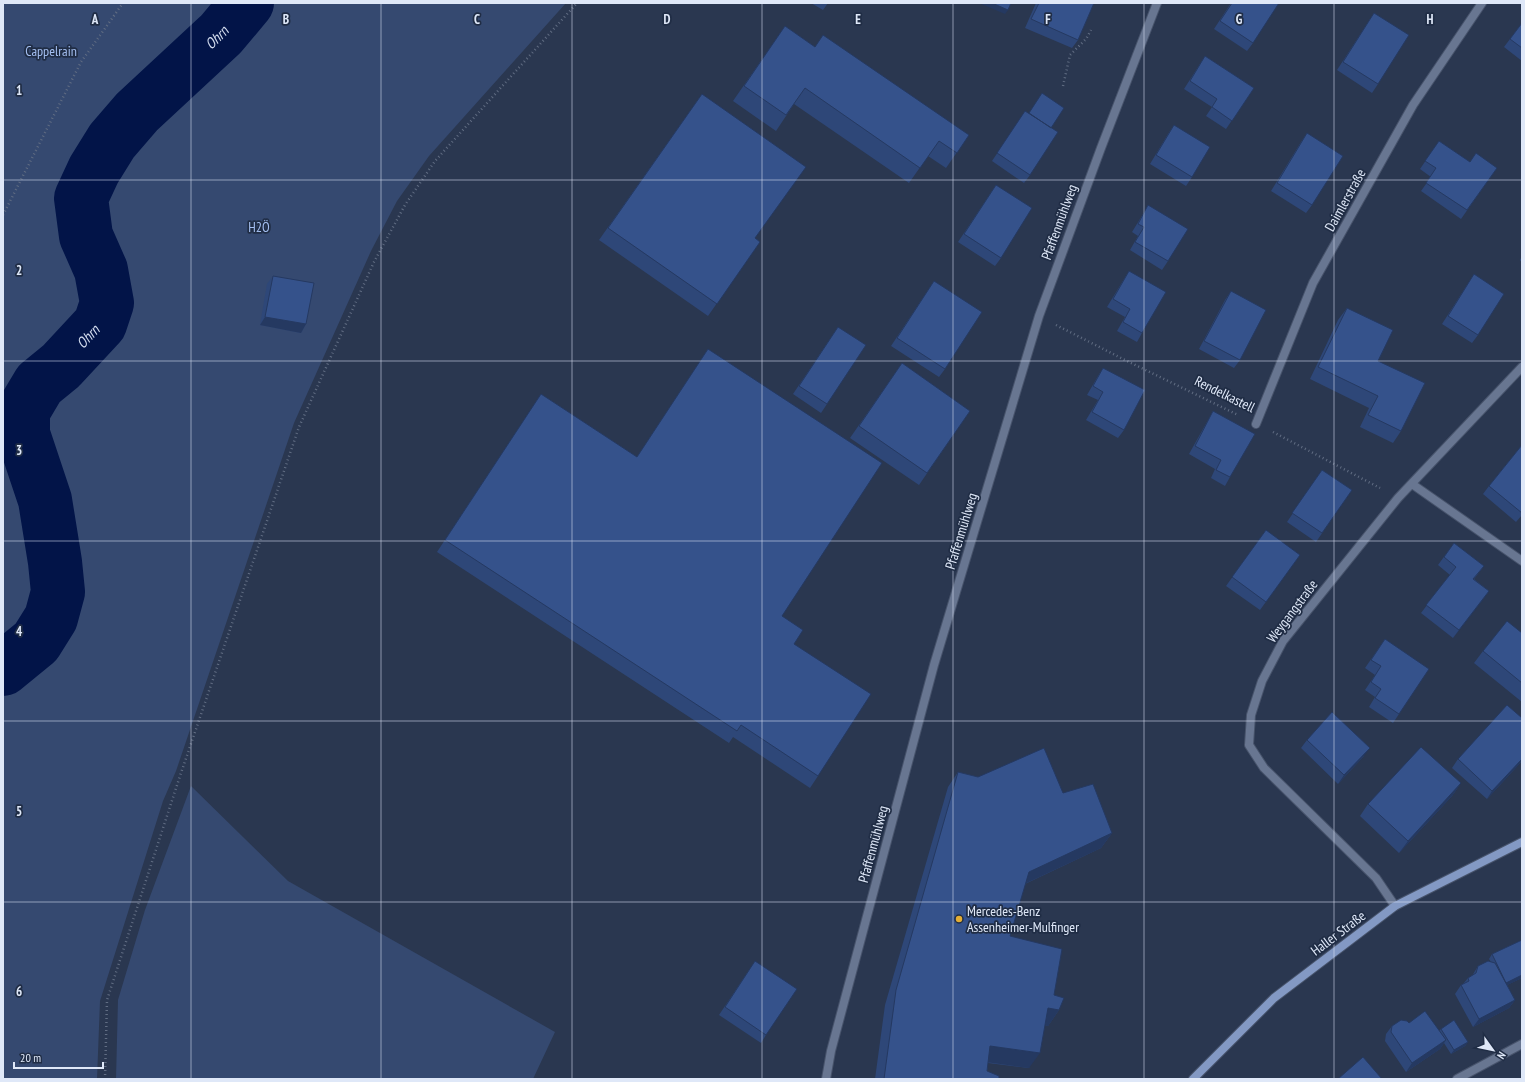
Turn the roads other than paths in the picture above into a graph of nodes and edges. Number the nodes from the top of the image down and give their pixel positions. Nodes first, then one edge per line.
1 (1157, 3) edge
2 (1482, 3) edge
3 (1522, 367) edge
4 (1256, 424) road end
5 (1412, 484) junction
6 (1522, 561) edge
7 (1522, 842) edge
8 (1395, 906) junction
9 (1522, 1044) edge
10 (826, 1079) edge
11 (1193, 1079) edge
12 (1457, 1079) edge

1 - 10 street, Pfaffenmühlweg
2 - 4 street, Daimlerstraße
3 - 5 street, Weygangstraße
5 - 6 street
5 - 8 street, Weygangstraße
7 - 8 main road, Haller Straße
8 - 11 main road, Haller Straße
9 - 12 street

